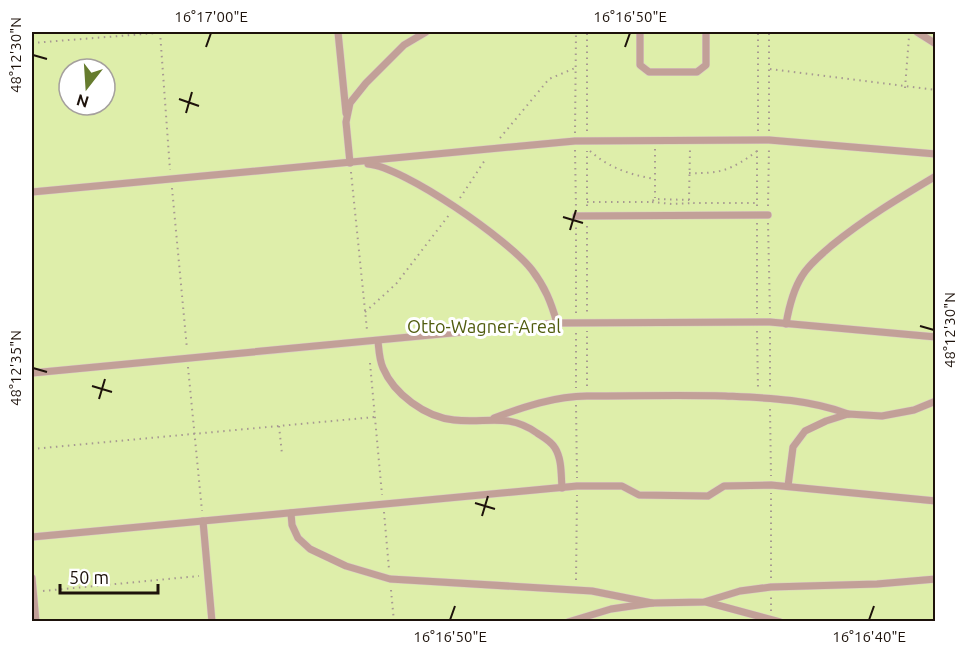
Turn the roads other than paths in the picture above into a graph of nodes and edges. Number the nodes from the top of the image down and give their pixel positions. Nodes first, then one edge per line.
1 (338, 32) edge
2 (426, 32) edge
3 (639, 32) edge
4 (706, 32) edge
5 (917, 32) edge
6 (936, 44) edge
7 (346, 122) junction
8 (936, 154) edge
9 (350, 163) junction
10 (936, 176) edge
11 (32, 192) edge
12 (768, 215) dead end
13 (576, 216) dead end
14 (557, 323) junction
15 (786, 324) junction
16 (936, 337) edge
17 (378, 341) junction
18 (32, 373) edge
19 (936, 401) edge
20 (848, 414) junction
21 (494, 418) junction
22 (788, 486) junction
23 (562, 488) junction
24 (936, 501) edge
25 (291, 513) junction
26 (203, 520) junction
27 (32, 537) edge
28 (32, 578) edge
29 (936, 579) edge
30 (33, 592) edge
31 (704, 602) junction
32 (652, 603) junction
33 (36, 621) edge
34 (212, 621) edge
35 (568, 621) edge
36 (780, 621) edge

1 - 7 lane
2 - 7 lane
3 - 4 lane
5 - 6 lane
7 - 9 lane
8 - 9 lane
9 - 11 lane
9 - 14 lane
10 - 15 lane
12 - 13 lane
14 - 15 lane
14 - 17 lane
15 - 16 lane
17 - 18 lane
17 - 21 lane
19 - 20 lane
20 - 21 lane
20 - 22 lane
21 - 23 lane
22 - 23 lane
22 - 24 lane
23 - 25 lane
25 - 26 lane
25 - 32 lane
26 - 27 lane
26 - 34 lane
28 - 30 lane
29 - 31 lane
30 - 33 lane
31 - 32 lane
31 - 36 lane
32 - 35 lane

